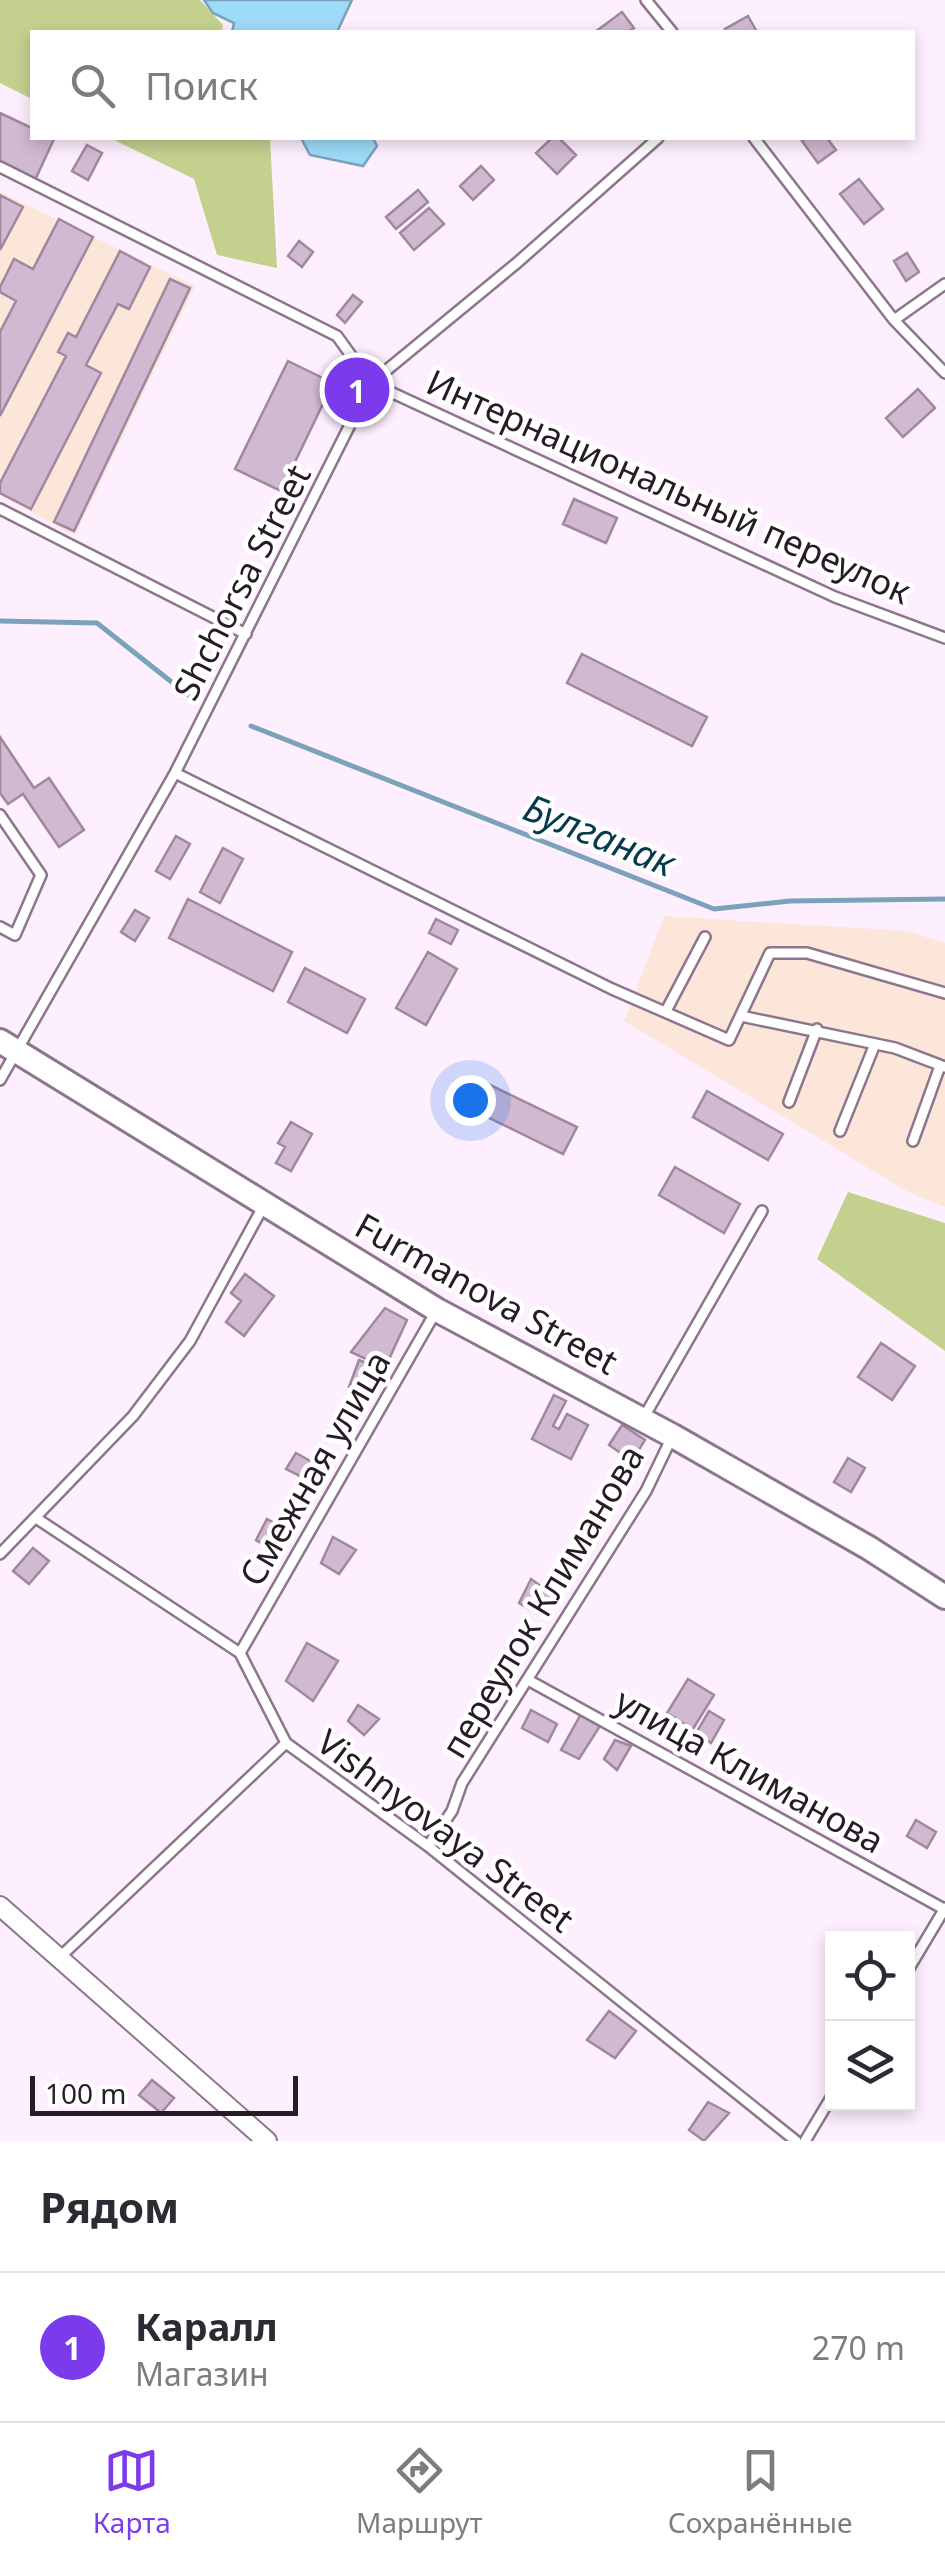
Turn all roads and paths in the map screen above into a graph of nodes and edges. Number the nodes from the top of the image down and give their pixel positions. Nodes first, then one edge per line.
1 (646, 0) edge
2 (670, 30) edge
3 (656, 140) edge
4 (756, 140) edge
5 (0, 167) edge
6 (945, 284) edge
7 (894, 320) junction
8 (945, 373) edge
9 (371, 383) junction
10 (0, 509) edge
11 (246, 634) junction
12 (945, 638) edge
13 (176, 773) junction
14 (0, 815) edge
15 (0, 927) edge
16 (705, 937) dead end
17 (945, 993) edge
18 (666, 1011) junction
19 (741, 1016) junction
20 (817, 1029) junction
21 (875, 1044) junction
22 (8, 1045) edge
23 (943, 1067) edge
24 (0, 1080) edge
25 (789, 1102) dead end
26 (840, 1131) dead end
27 (912, 1141) dead end
28 (264, 1205) junction
29 (762, 1211) dead end
30 (437, 1310) junction
31 (643, 1419) junction
32 (673, 1436) junction
33 (36, 1518) junction
34 (0, 1554) edge
35 (945, 1597) edge
36 (240, 1653) junction
37 (528, 1680) junction
38 (286, 1744) junction
39 (428, 1846) junction
40 (0, 1906) edge
41 (945, 1909) edge
42 (60, 1958) junction
43 (915, 1958) edge
44 (825, 2108) edge
45 (267, 2141) edge
46 (796, 2141) edge
47 (805, 2141) edge

1 - 2 lane
3 - 9 lane, Shchorsa Street
4 - 7 lane
5 - 9 lane
6 - 7 lane
7 - 8 lane
9 - 11 lane, Shchorsa Street
9 - 12 lane, Интернациональный переулок
10 - 11 lane
11 - 13 lane, Shchorsa Street
13 - 18 lane
13 - 22 lane, Shchorsa Street
14 - 15 lane
16 - 18 lane
17 - 19 lane
18 - 19 lane
19 - 20 lane
20 - 21 lane
20 - 25 lane
21 - 23 lane
21 - 26 lane
22 - 24 lane, Shchorsa Street
22 - 28 main road, Furmanova Street
23 - 27 lane
28 - 30 main road, Furmanova Street
28 - 33 lane
29 - 31 lane
30 - 31 main road, Furmanova Street
30 - 36 lane, Смежная улица
31 - 32 main road, Furmanova Street
32 - 35 main road, Furmanova Street
32 - 37 lane, переулок Климанова
33 - 34 lane
33 - 36 lane, Vishnyovaya Street
36 - 38 lane, Vishnyovaya Street
37 - 39 lane, переулок Климанова
37 - 41 lane, улица Климанова
38 - 39 lane, Vishnyovaya Street
38 - 42 lane
39 - 46 lane, Vishnyovaya Street
40 - 42 street
41 - 43 lane
42 - 45 street
44 - 47 lane

